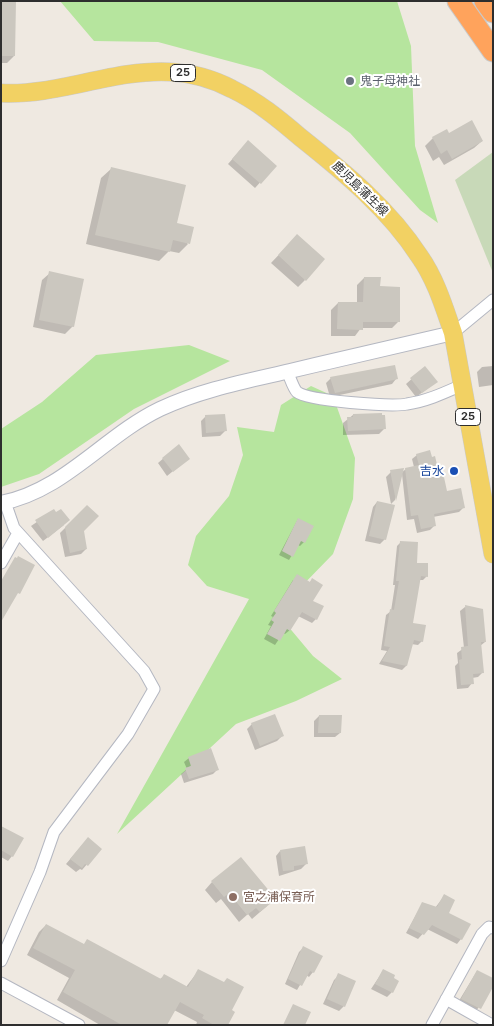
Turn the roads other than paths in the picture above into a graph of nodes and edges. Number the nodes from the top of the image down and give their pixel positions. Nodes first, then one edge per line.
1 (458, 1) edge
2 (485, 1) edge
3 (493, 12) edge
4 (493, 51) edge
5 (1, 94) edge
6 (493, 300) edge
7 (452, 334) junction
8 (288, 371) junction
9 (462, 385) junction
10 (3, 503) edge
11 (18, 533) junction
12 (493, 554) edge
13 (1, 563) edge
14 (493, 928) edge
15 (1, 961) edge
16 (1, 983) edge
17 (446, 999) junction
18 (78, 1025) edge
19 (432, 1025) edge
20 (492, 1025) edge

1 - 4 highway
2 - 3 highway
5 - 7 main road, 鹿児島蒲生線 / 25
6 - 7 street
7 - 8 street
7 - 9 main road, 鹿児島蒲生線 / 25
8 - 9 street
8 - 10 street
9 - 12 main road, 鹿児島蒲生線 / 25
10 - 11 street
11 - 13 street
11 - 15 street
14 - 17 street
16 - 18 street
17 - 19 street
17 - 20 street

